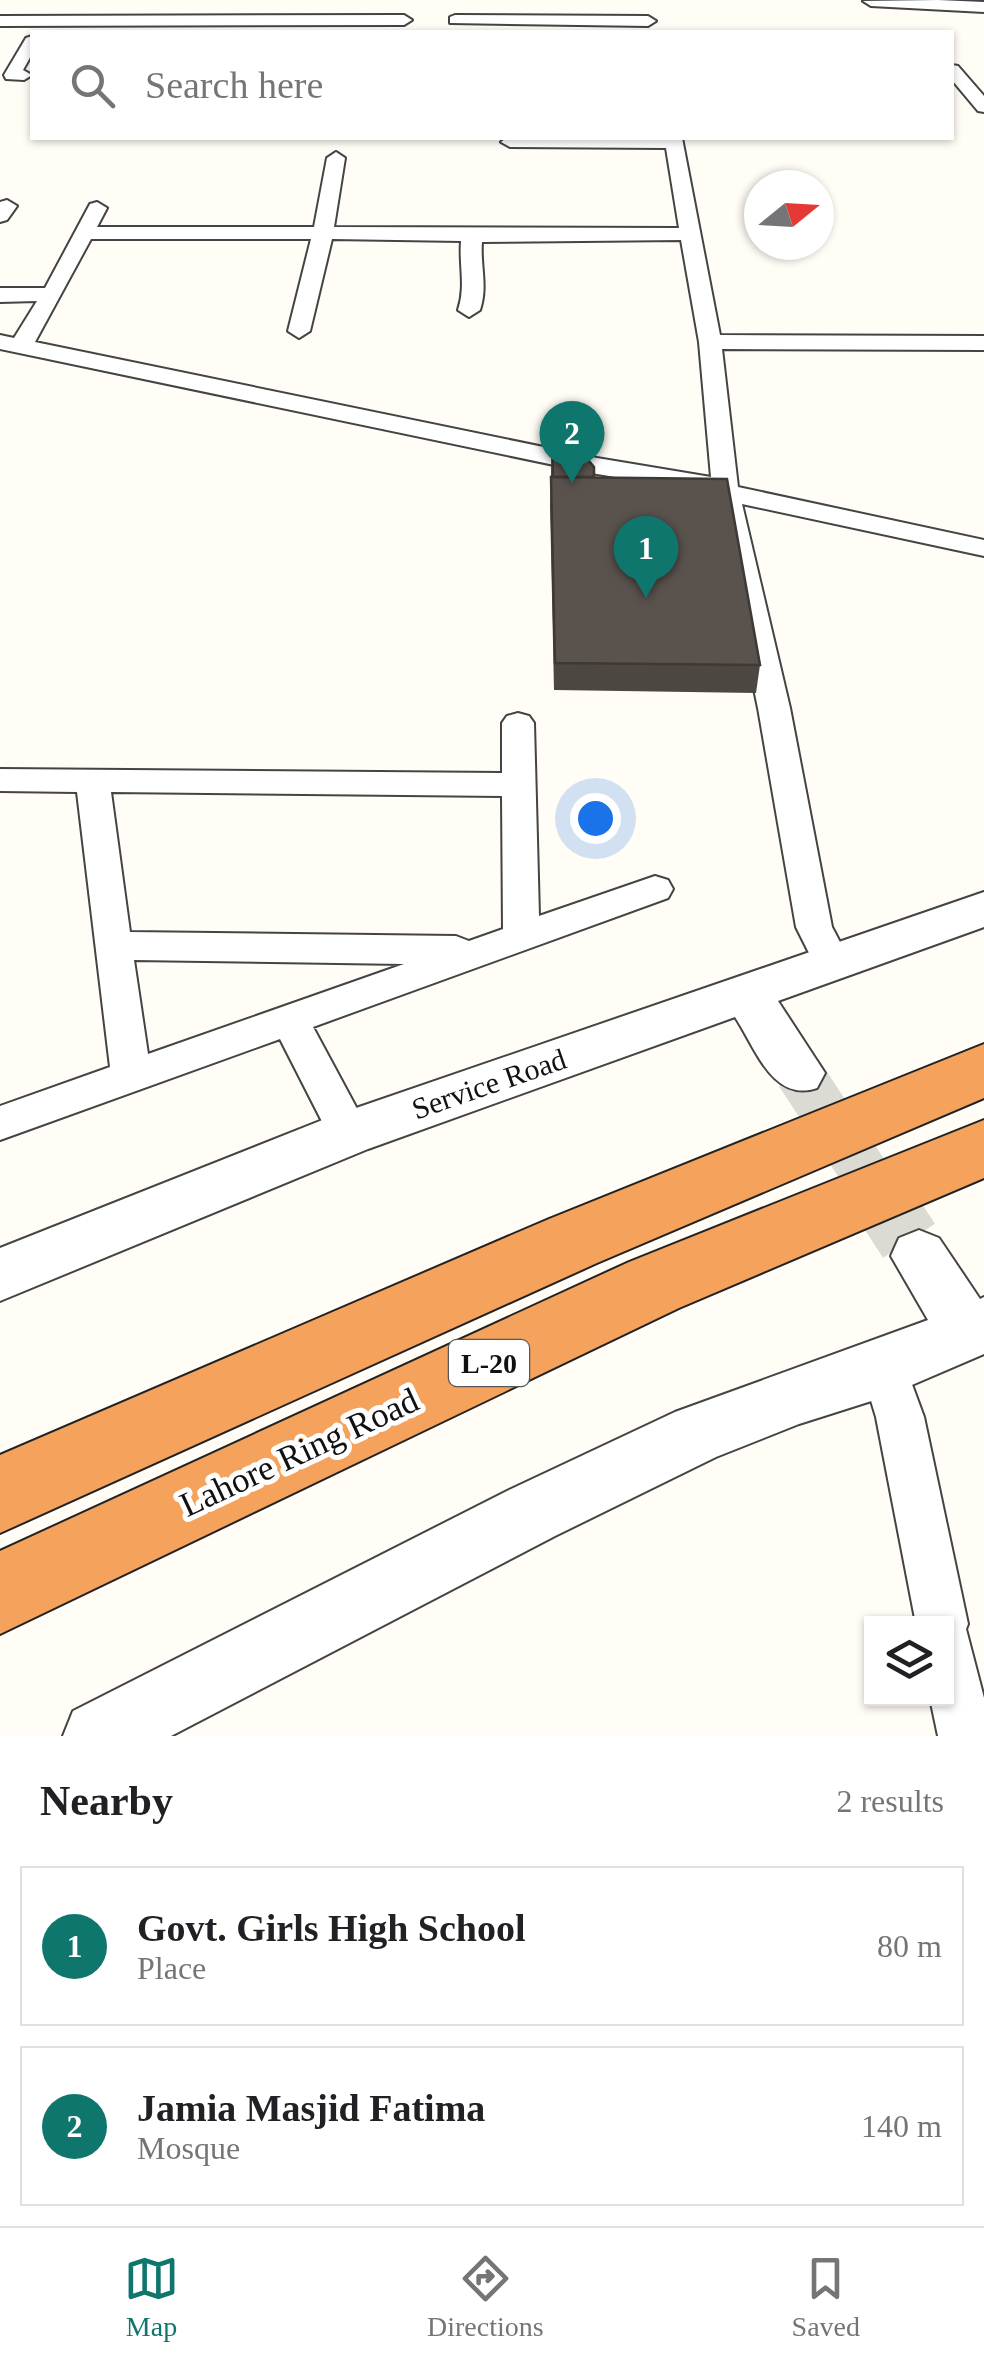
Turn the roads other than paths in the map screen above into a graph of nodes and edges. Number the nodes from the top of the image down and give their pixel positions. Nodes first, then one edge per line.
1 (197, 0) edge
2 (387, 0) edge
3 (871, 1) edge
4 (642, 2) edge
5 (984, 6) edge
6 (386, 20) junction
7 (404, 20) dead end
8 (455, 20) dead end
9 (190, 21) junction
10 (0, 22) edge
11 (41, 27) edge
12 (650, 27) edge
13 (30, 44) edge
14 (957, 66) edge
15 (24, 75) dead end
16 (984, 106) edge
17 (673, 140) edge
18 (510, 142) dead end
19 (336, 158) dead end
20 (97, 208) dead end
21 (84, 233) junction
22 (323, 233) junction
23 (690, 234) junction
24 (472, 236) junction
25 (52, 294) junction
26 (0, 295) edge
27 (470, 310) dead end
28 (299, 331) dead end
29 (710, 342) junction
30 (984, 343) edge
31 (10, 344) edge
32 (727, 490) junction
33 (984, 548) edge
34 (518, 724) dead end
35 (92, 778) junction
36 (0, 780) edge
37 (518, 784) junction
38 (655, 889) dead end
39 (984, 908) edge
40 (521, 937) junction
41 (112, 946) junction
42 (479, 950) junction
43 (831, 961) junction
44 (745, 993) junction
45 (288, 1019) junction
46 (984, 1070) edge
47 (799, 1072) tunnel mouth
48 (131, 1076) junction
49 (0, 1123) edge
50 (349, 1133) junction
51 (984, 1148) edge
52 (918, 1256) tunnel mouth
53 (0, 1275) edge
54 (976, 1328) edge
55 (884, 1368) junction
56 (0, 1494) edge
57 (0, 1593) edge
58 (940, 1616) edge
59 (954, 1683) edge
60 (98, 1736) edge
61 (965, 1736) edge

1 - 9 street
2 - 6 street
3 - 5 street
4 - 12 street
6 - 7 street
6 - 9 street
8 - 12 street
9 - 11 street
10 - 11 street
13 - 15 street
14 - 16 street
17 - 18 street
17 - 23 street
19 - 22 street
20 - 21 street
21 - 22 street
21 - 25 street
22 - 24 street
22 - 28 street
23 - 24 street
23 - 29 street
24 - 27 street
25 - 26 street
25 - 31 street
29 - 30 street
29 - 32 street
31 - 32 street
32 - 33 street
32 - 43 street
34 - 37 street
35 - 36 street
35 - 37 street
35 - 41 street
37 - 40 street
38 - 40 street
39 - 43 street, Service Road
40 - 42 street
41 - 42 street
41 - 48 street
42 - 45 street
43 - 44 street, Service Road
44 - 47 street
44 - 50 street, Service Road
45 - 48 street
45 - 50 street
46 - 56 highway, L-20
48 - 49 street
50 - 53 street, Service Road
51 - 57 highway, Lahore Ring Road / L-20
52 - 54 street
54 - 55 street
55 - 58 street
55 - 60 street
59 - 61 street

